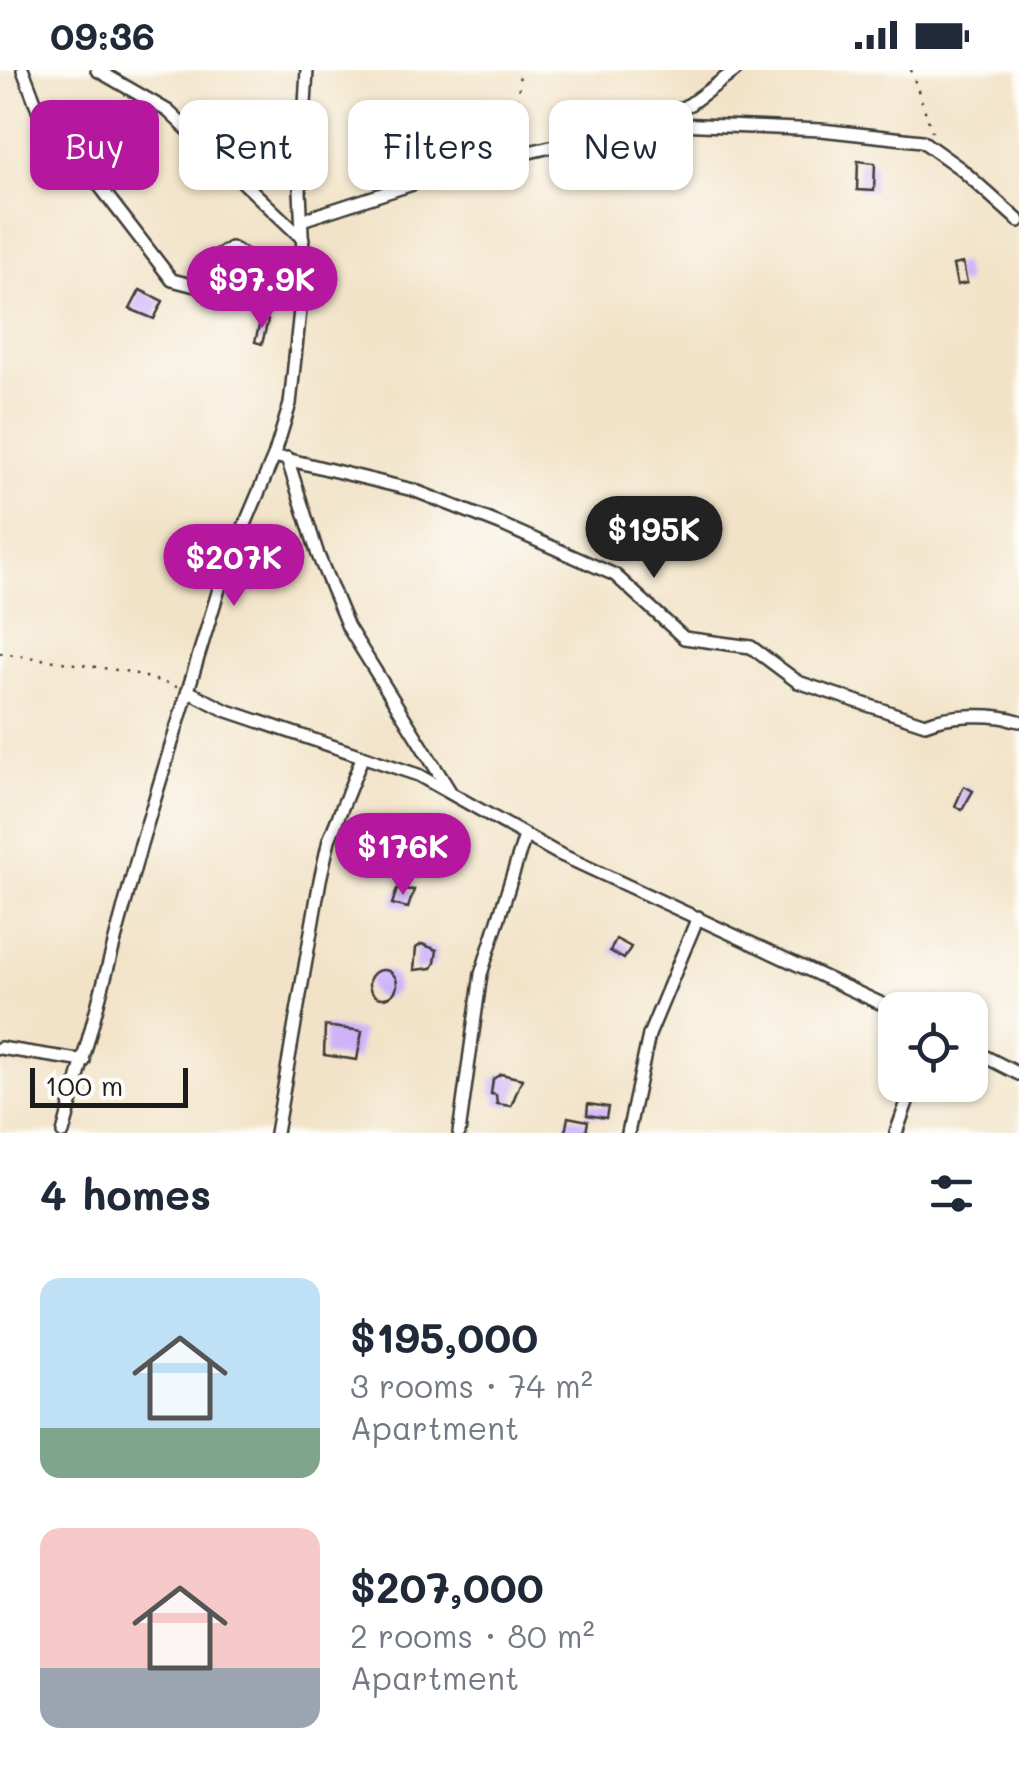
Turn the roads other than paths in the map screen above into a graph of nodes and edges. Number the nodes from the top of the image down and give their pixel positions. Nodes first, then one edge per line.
1 (23, 70) edge
2 (97, 70) edge
3 (307, 70) edge
4 (736, 70) edge
5 (693, 102) edge
6 (693, 125) edge
7 (549, 146) edge
8 (302, 220) junction
9 (1019, 220) edge
10 (303, 239) junction
11 (303, 285) junction
12 (281, 457) junction
13 (188, 691) junction
14 (1019, 721) edge
15 (362, 758) junction
16 (452, 794) junction
17 (524, 836) junction
18 (698, 917) junction
19 (878, 1002) edge
20 (0, 1048) edge
21 (988, 1058) edge
22 (84, 1061) junction
23 (1019, 1074) edge
24 (907, 1102) edge
25 (64, 1133) edge
26 (276, 1133) edge
27 (459, 1133) edge
28 (628, 1133) edge
29 (896, 1133) edge

1 - 11 street
2 - 10 street
3 - 8 street
4 - 5 street
6 - 9 street
7 - 8 street
8 - 10 street
10 - 11 street
11 - 12 street
12 - 13 street
12 - 14 street
12 - 16 street
13 - 15 street
13 - 22 street
15 - 16 street
15 - 26 street
16 - 17 street
17 - 18 street
17 - 27 street
18 - 19 street
18 - 28 street
20 - 22 street
21 - 23 street
22 - 25 street
24 - 29 street

